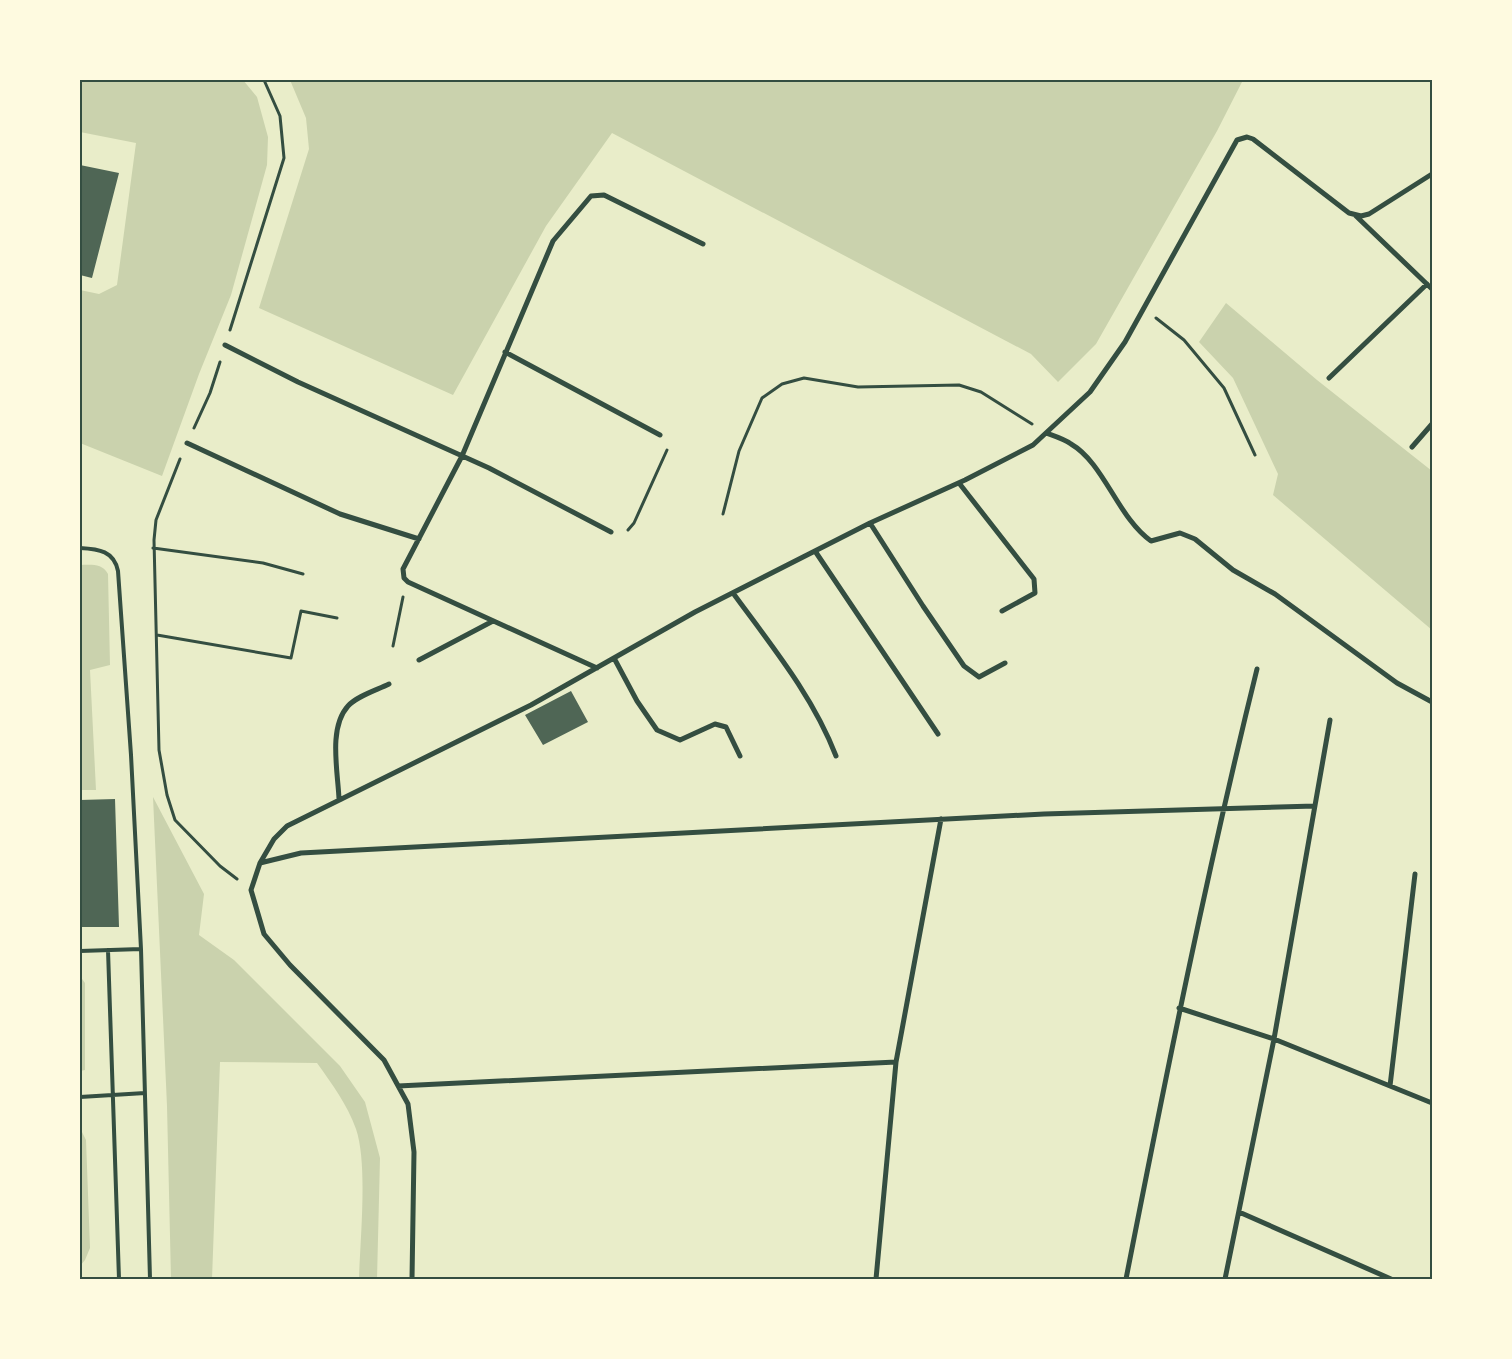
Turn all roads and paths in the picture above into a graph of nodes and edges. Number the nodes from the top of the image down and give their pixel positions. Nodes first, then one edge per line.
1 (264, 80) edge
2 (1432, 174) edge
3 (1356, 216) junction
4 (703, 244) dead end
5 (1426, 284) junction
6 (1432, 289) edge
7 (1144, 309) junction
8 (225, 345) junction
9 (505, 352) junction
10 (1329, 378) dead end
11 (1432, 424) edge
12 (1046, 433) junction
13 (660, 435) joint
14 (188, 443) junction
15 (1412, 448) dead end
16 (462, 456) junction
17 (1255, 456) dead end
18 (958, 482) junction
19 (724, 514) dead end
20 (870, 523) junction
21 (611, 532) joint
22 (419, 539) junction
23 (80, 548) edge
24 (153, 548) junction
25 (815, 551) junction
26 (302, 574) dead end
27 (408, 582) junction
28 (733, 592) junction
29 (1002, 611) dead end
30 (337, 618) dead end
31 (493, 620) junction
32 (156, 635) junction
33 (393, 646) dead end
34 (614, 658) junction
35 (419, 660) dead end
36 (1005, 663) dead end
37 (597, 668) junction
38 (1258, 669) dead end
39 (389, 684) dead end
40 (1432, 702) edge
41 (1330, 720) dead end
42 (938, 734) dead end
43 (740, 756) dead end
44 (836, 756) dead end
45 (339, 799) junction
46 (1315, 806) junction
47 (1223, 809) junction
48 (941, 819) junction
49 (260, 863) junction
50 (1415, 874) dead end
51 (251, 890) junction
52 (141, 949) junction
53 (108, 950) junction
54 (80, 951) edge
55 (1179, 1008) junction
56 (1274, 1039) junction
57 (896, 1062) junction
58 (398, 1086) junction
59 (1390, 1086) junction
60 (145, 1093) junction
61 (114, 1096) junction
62 (80, 1097) edge
63 (1432, 1103) edge
64 (1239, 1212) junction
65 (119, 1279) edge
66 (150, 1279) edge
67 (412, 1279) edge
68 (876, 1279) edge
69 (1126, 1279) edge
70 (1225, 1279) edge
71 (1391, 1279) edge

1 - 8 path
2 - 3 street
3 - 5 street
3 - 7 street
4 - 9 street
5 - 6 street
5 - 10 street
7 - 12 street
7 - 17 path
8 - 14 path
8 - 16 street
9 - 13 street
9 - 16 street
11 - 15 street
12 - 18 street
12 - 19 path
12 - 40 street
13 - 21 path
14 - 22 street
14 - 24 path
16 - 21 street
16 - 22 street
18 - 20 street
18 - 29 street
20 - 25 street
20 - 36 street
22 - 27 street
23 - 52 lane
24 - 26 path
24 - 32 path
25 - 28 street
25 - 42 street
27 - 31 street
27 - 33 path
28 - 34 street
28 - 44 street
30 - 32 path
31 - 35 street
31 - 37 street
32 - 51 path
34 - 37 street
34 - 43 street
37 - 45 street
38 - 47 street
39 - 45 street
41 - 46 street
45 - 49 street
46 - 47 street
46 - 56 street
47 - 48 street
47 - 55 street
48 - 49 street
48 - 57 street
49 - 51 street
50 - 59 street
51 - 58 street
52 - 53 lane
52 - 60 lane
53 - 54 lane
53 - 61 lane
55 - 56 street
55 - 69 street
56 - 59 street
56 - 64 street
57 - 58 street
57 - 68 street
58 - 67 street
59 - 63 street
60 - 61 lane
60 - 66 lane
61 - 62 lane
61 - 65 lane
64 - 70 street
64 - 71 street

